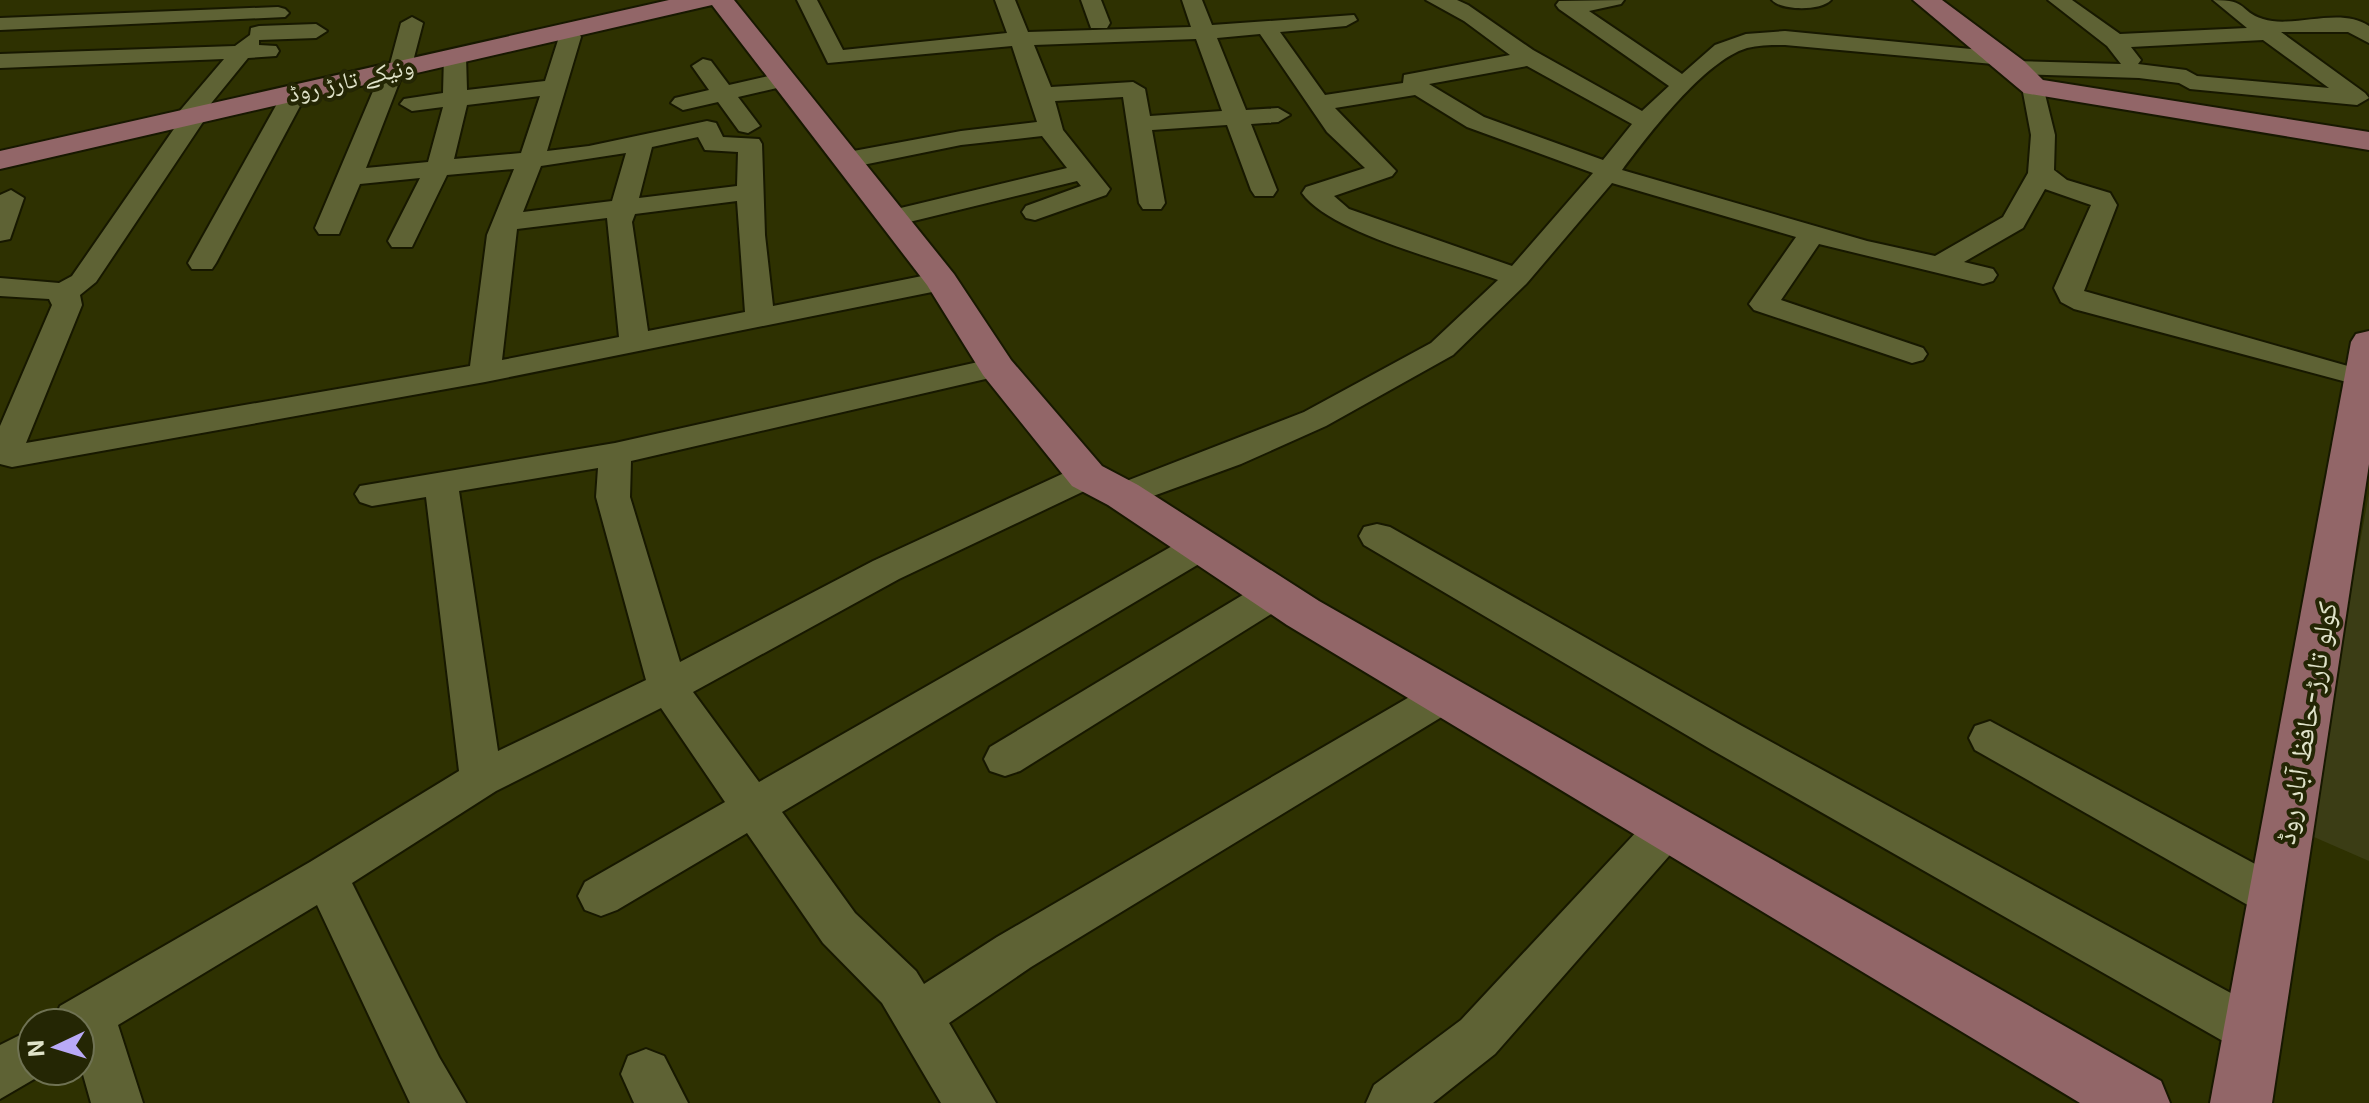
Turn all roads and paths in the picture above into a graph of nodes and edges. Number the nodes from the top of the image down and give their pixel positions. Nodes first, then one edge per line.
1 (40, 0) edge
2 (703, 0) edge
3 (721, 0) edge
4 (807, 0) edge
5 (1005, 0) edge
6 (1091, 0) edge
7 (1192, 0) edge
8 (1436, 0) edge
9 (1614, 0) edge
10 (1782, 0) edge
11 (1821, 0) edge
12 (1926, 0) edge
13 (2058, 0) edge
14 (2223, 0) edge
15 (284, 6) edge
16 (1346, 20) dead end
17 (412, 23) dead end
18 (1099, 23) dead end
19 (2, 25) edge
20 (1267, 29) junction
21 (2264, 29) junction
22 (567, 30) junction
23 (316, 31) dead end
24 (1204, 33) junction
25 (2369, 36) edge
26 (1020, 39) junction
27 (2115, 41) junction
28 (263, 42) junction
29 (241, 52) junction
30 (455, 56) junction
31 (1531, 58) junction
32 (0, 61) edge
33 (703, 66) dead end
34 (397, 69) junction
35 (2016, 71) junction
36 (2139, 71) junction
37 (221, 73) junction
38 (2369, 75) edge
39 (2329, 77) junction
40 (786, 79) junction
41 (0, 83) edge
42 (1682, 84) junction
43 (555, 87) junction
44 (1418, 88) junction
45 (295, 93) junction
46 (724, 93) junction
47 (1042, 95) junction
48 (455, 99) junction
49 (683, 103) dead end
50 (1320, 103) junction
51 (2365, 103) edge
52 (412, 104) dead end
53 (1278, 115) dead end
54 (191, 117) junction
55 (1236, 119) junction
56 (1646, 122) junction
57 (1139, 124) junction
58 (748, 126) dead end
59 (1050, 128) junction
60 (2369, 141) edge
61 (641, 143) junction
62 (531, 159) junction
63 (0, 160) edge
64 (848, 160) junction
65 (437, 169) junction
66 (1608, 171) junction
67 (1084, 172) junction
68 (2041, 173) junction
69 (351, 177) junction
70 (1264, 190) dead end
71 (749, 192) junction
72 (11, 198) dead end
73 (1152, 203) dead end
74 (623, 206) junction
75 (1035, 212) dead end
76 (893, 218) junction
77 (506, 222) junction
78 (329, 228) dead end
79 (0, 233) edge
80 (1812, 234) junction
81 (402, 241) dead end
82 (202, 263) dead end
83 (1941, 264) junction
84 (1983, 275) dead end
85 (1517, 277) junction
86 (942, 281) junction
87 (0, 287) edge
88 (61, 294) junction
89 (760, 318) junction
90 (635, 343) junction
91 (1912, 354) dead end
92 (2367, 359) edge
93 (996, 367) junction
94 (485, 373) junction
95 (615, 454) junction
96 (441, 483) junction
97 (1105, 485) junction
98 (2357, 491) edge
99 (372, 494) dead end
100 (1377, 536) dead end
101 (1201, 546) junction
102 (1274, 594) junction
103 (668, 687) junction
104 (1444, 696) junction
105 (1990, 738) dead end
106 (1005, 759) dead end
107 (481, 779) junction
108 (753, 807) junction
109 (1668, 827) junction
110 (326, 876) junction
111 (601, 896) dead end
112 (2276, 898) junction
113 (96, 1012) edge
114 (917, 1017) junction
115 (2254, 1032) junction
116 (96, 1050) edge
117 (117, 1103) edge
118 (440, 1103) edge
119 (970, 1103) edge
120 (1392, 1103) edge
121 (2139, 1103) edge
122 (2241, 1103) edge

1 - 19 street
2 - 22 main road, ونیکے تارڑ روڈ
3 - 40 main road
4 - 26 street
5 - 26 street
6 - 18 street
7 - 24 street
8 - 31 street
9 - 42 street
10 - 11 street
12 - 35 main road
13 - 27 street
14 - 21 street
15 - 19 street
15 - 28 street
16 - 20 street
17 - 34 street
20 - 24 street
20 - 50 street
21 - 25 street
21 - 27 street
21 - 39 street
22 - 30 main road, ونیکے تارڑ روڈ
22 - 43 street
23 - 28 street
24 - 26 street
24 - 55 street
26 - 47 street
27 - 36 street
28 - 29 street
29 - 32 street
29 - 37 street
30 - 34 main road, ونیکے تارڑ روڈ
30 - 48 street
31 - 44 street
31 - 56 street
33 - 46 street
34 - 45 main road, ونیکے تارڑ روڈ
34 - 69 street
35 - 36 street
35 - 42 street
35 - 60 main road
35 - 68 street
36 - 51 street
37 - 41 street
37 - 54 street
38 - 39 street
39 - 51 street
40 - 46 street
40 - 64 main road
42 - 56 street
43 - 48 street
43 - 62 street
44 - 50 street
44 - 66 street
45 - 54 main road, ونیکے تارڑ روڈ
45 - 82 street
46 - 49 street
46 - 58 street
47 - 57 street
47 - 59 street
48 - 52 street
48 - 65 street
50 - 85 street
53 - 55 street
54 - 63 main road, ونیکے تارڑ روڈ
54 - 88 street
55 - 57 street
55 - 70 street
56 - 66 street
57 - 73 street
59 - 64 street
59 - 67 street
61 - 62 street
61 - 71 street
61 - 74 street
62 - 65 street
62 - 77 street
64 - 76 main road
65 - 69 street
65 - 81 street
66 - 80 street
66 - 85 street
67 - 75 street
67 - 76 street
68 - 83 street
68 - 92 street
69 - 78 street
71 - 74 street
71 - 89 street
72 - 79 street
74 - 77 street
74 - 90 street
76 - 86 main road
77 - 94 street
80 - 83 street
80 - 91 street
83 - 84 street
85 - 97 street
86 - 89 street
86 - 93 main road
87 - 88 street
88 - 94 street
89 - 90 street
90 - 94 street
92 - 98 main road, کولو تارڑ-حافظ آباد روڈ
93 - 95 street
93 - 97 main road
95 - 96 street
95 - 103 street
96 - 99 street
96 - 107 street
97 - 101 main road
97 - 103 street
98 - 112 main road, کولو تارڑ-حافظ آباد روڈ
100 - 115 street
101 - 102 main road
101 - 108 street
102 - 104 main road
102 - 106 street
103 - 107 street
103 - 108 street
104 - 109 main road
104 - 114 street
105 - 112 street
107 - 110 street
108 - 111 street
108 - 114 street
109 - 120 street
109 - 121 main road
110 - 113 street
110 - 118 street
112 - 115 main road, کولو تارڑ-حافظ آباد روڈ
114 - 119 street
115 - 122 main road, کولو تارڑ-حافظ آباد روڈ
116 - 117 street

